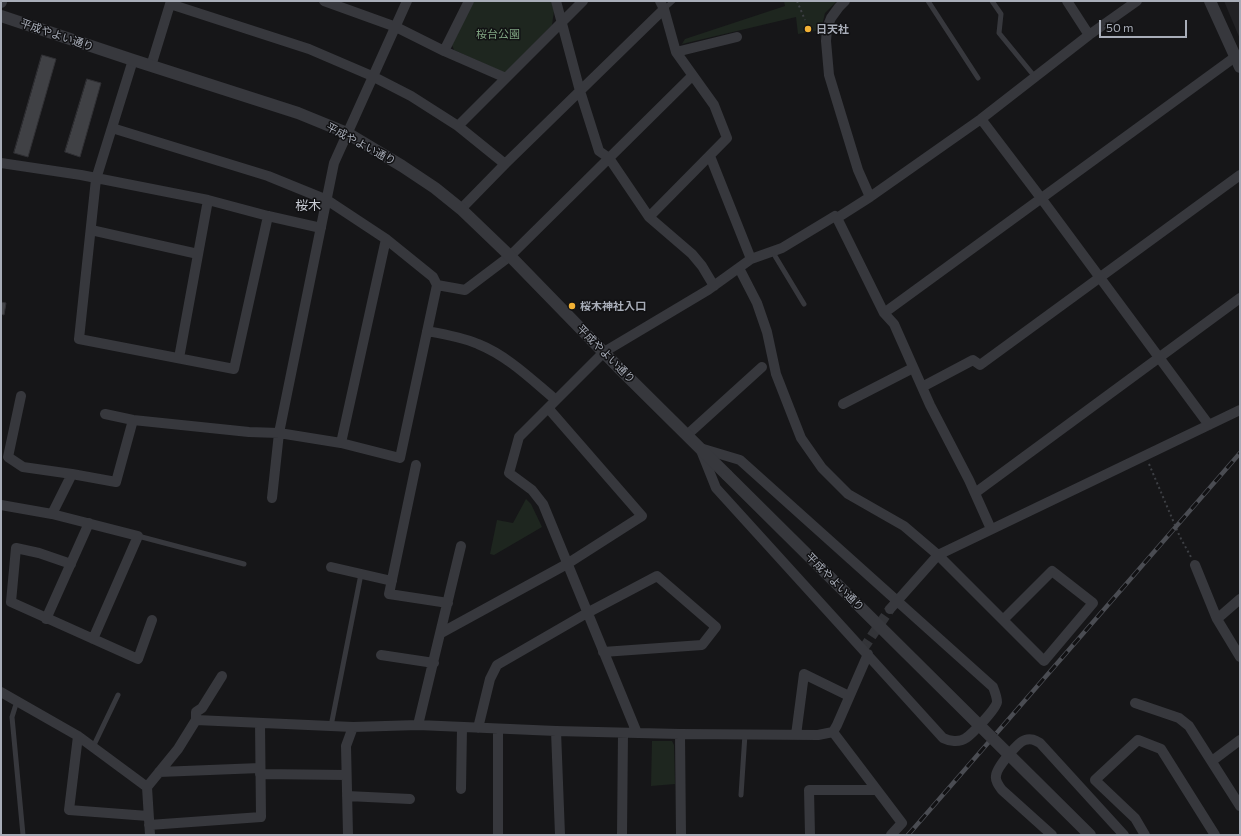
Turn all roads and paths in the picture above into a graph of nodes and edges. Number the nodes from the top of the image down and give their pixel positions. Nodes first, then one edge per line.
1 (324, 1) edge
2 (407, 1) edge
3 (469, 1) edge
4 (556, 1) edge
5 (583, 1) edge
6 (673, 1) edge
7 (797, 1) edge
8 (845, 1) edge
9 (928, 1) edge
10 (992, 1) edge
11 (1067, 1) edge
12 (1137, 1) edge
13 (1210, 1) edge
14 (170, 3) edge
15 (662, 5) edge
16 (1, 16) edge
17 (805, 20) dead end
18 (562, 21) junction
19 (396, 27) junction
20 (1089, 35) junction
21 (737, 37) dead end
22 (444, 51) junction
23 (676, 52) junction
24 (133, 60) junction
25 (1238, 62) edge
26 (151, 66) junction
27 (372, 76) junction
28 (692, 76) junction
29 (1035, 77) junction
30 (506, 78) junction
31 (978, 78) dead end
32 (580, 91) junction
33 (981, 119) junction
34 (458, 126) junction
35 (112, 128) junction
36 (347, 134) junction
37 (710, 156) junction
38 (609, 158) junction
39 (1, 163) edge
40 (505, 164) junction
41 (1240, 175) edge
42 (96, 179) junction
43 (870, 197) junction
44 (1041, 198) junction
45 (208, 200) junction
46 (327, 200) junction
47 (461, 208) junction
48 (268, 216) junction
49 (649, 217) junction
50 (837, 218) junction
51 (321, 228) junction
52 (91, 230) junction
53 (386, 239) junction
54 (772, 251) junction
55 (198, 254) junction
56 (510, 256) junction
57 (751, 259) junction
58 (739, 268) junction
59 (1100, 278) junction
60 (437, 285) junction
61 (714, 286) junction
62 (1240, 298) edge
63 (804, 304) dead end
64 (884, 313) junction
65 (427, 331) junction
66 (604, 352) junction
67 (179, 358) junction
68 (1159, 358) junction
69 (762, 367) dead end
70 (913, 368) junction
71 (922, 388) junction
72 (21, 396) dead end
73 (556, 400) junction
74 (843, 404) dead end
75 (548, 408) junction
76 (1240, 410) edge
77 (105, 414) dead end
78 (133, 420) junction
79 (1209, 425) junction
80 (279, 433) junction
81 (687, 435) junction
82 (341, 443) junction
83 (700, 448) junction
84 (1146, 456) junction
85 (416, 465) dead end
86 (72, 474) junction
87 (975, 493) junction
88 (272, 498) dead end
89 (1, 505) edge
90 (52, 514) junction
91 (89, 523) junction
92 (991, 529) junction
93 (138, 536) junction
94 (461, 546) dead end
95 (938, 555) junction
96 (71, 564) junction
97 (244, 564) dead end
98 (567, 564) junction
99 (1194, 565) joint
100 (331, 567) dead end
101 (360, 574) junction
102 (392, 581) junction
103 (1240, 599) edge
104 (448, 603) junction
105 (894, 605) junction
106 (587, 613) junction
107 (46, 619) junction
108 (1217, 619) junction
109 (152, 620) dead end
110 (1003, 620) junction
111 (441, 633) junction
112 (93, 639) junction
113 (603, 652) junction
114 (868, 654) junction
115 (381, 655) dead end
116 (1240, 657) edge
117 (434, 663) junction
118 (222, 676) dead end
119 (1, 692) edge
120 (118, 695) dead end
121 (849, 696) junction
122 (17, 700) junction
123 (1135, 703) dead end
124 (196, 720) junction
125 (260, 723) junction
126 (418, 725) junction
127 (331, 726) junction
128 (353, 727) junction
129 (462, 728) junction
130 (478, 728) junction
131 (498, 729) junction
132 (556, 731) junction
133 (833, 732) junction
134 (623, 733) junction
135 (637, 733) junction
136 (680, 734) junction
137 (745, 734) junction
138 (796, 735) junction
139 (78, 736) junction
140 (1240, 740) edge
141 (93, 747) junction
142 (1212, 762) junction
143 (260, 771) junction
144 (159, 772) junction
145 (346, 775) junction
146 (147, 787) junction
147 (461, 789) dead end
148 (876, 790) junction
149 (1237, 794) edge
150 (741, 795) dead end
151 (347, 796) junction
152 (410, 799) dead end
153 (1240, 806) edge
154 (149, 826) edge
155 (23, 835) edge
156 (348, 835) edge
157 (498, 835) edge
158 (560, 835) edge
159 (622, 835) edge
160 (681, 835) edge
161 (810, 835) edge
162 (891, 835) edge
163 (1052, 835) edge
164 (1090, 835) edge
165 (1124, 835) edge
166 (1145, 835) edge
167 (1215, 835) edge

1 - 19 street
2 - 19 street
3 - 22 street
4 - 18 street
5 - 18 street
6 - 15 lane
7 - 17 path
8 - 43 street
9 - 31 lane
10 - 29 lane
11 - 20 street
12 - 20 street
13 - 25 street
14 - 26 street
14 - 27 street
15 - 23 street
15 - 32 street
16 - 24 street, 平成やよい通り
18 - 30 street
18 - 32 street
19 - 22 street
19 - 27 street
20 - 29 street
21 - 23 street
22 - 30 street
23 - 28 street
24 - 26 street, 平成やよい通り
24 - 35 street
25 - 44 street
26 - 36 street, 平成やよい通り
27 - 34 street
27 - 36 street
28 - 37 street
28 - 38 street
29 - 33 street
30 - 34 street
32 - 38 street
32 - 40 street
33 - 43 street
33 - 44 street
34 - 40 street
35 - 42 street
35 - 46 street
36 - 46 street
36 - 47 street, 平成やよい通り
37 - 49 street
37 - 57 street
38 - 49 street
38 - 56 street
39 - 42 street
40 - 47 street
41 - 59 street
42 - 45 street
42 - 52 street
43 - 50 street
44 - 59 street
44 - 64 street
45 - 48 street
45 - 55 street
46 - 51 street
46 - 53 street
47 - 56 street, 平成やよい通り
48 - 51 street
48 - 67 street
49 - 61 street
50 - 54 street
50 - 64 street
51 - 80 street
52 - 55 street
52 - 67 street
53 - 60 street
53 - 82 street
54 - 57 street
54 - 63 lane
55 - 67 street
56 - 60 street
56 - 66 street, 平成やよい通り
57 - 58 street
58 - 61 street
58 - 95 street
59 - 68 street
59 - 71 street
60 - 65 street
61 - 66 street
62 - 68 street
64 - 70 street
65 - 73 street
65 - 82 street
66 - 73 street
66 - 81 street, 平成やよい通り
68 - 79 street
68 - 87 street
69 - 81 street
70 - 71 street
70 - 74 street
71 - 87 street
72 - 86 street
73 - 75 street
75 - 98 street
75 - 98 street
76 - 79 street
77 - 78 street
78 - 80 street
78 - 86 street
79 - 84 street
80 - 82 street
80 - 88 street
81 - 83 street, 平成やよい通り
83 - 105 street
83 - 114 street
83 - 164 street, 平成やよい通り, bridge
84 - 92 street
84 - 99 path
85 - 102 street
86 - 90 street
87 - 92 street
89 - 90 street
90 - 91 street
91 - 93 street
91 - 96 street
92 - 95 street
93 - 97 lane
93 - 112 street
94 - 104 street
95 - 105 street
95 - 110 street
96 - 107 street
96 - 107 street
98 - 106 street
98 - 111 street
99 - 108 street
100 - 101 street
101 - 102 street
101 - 127 lane
102 - 104 street
103 - 108 street
104 - 111 street
105 - 114 street
106 - 113 street
106 - 113 street
106 - 130 street
107 - 112 street
108 - 116 street
109 - 112 street
110 - 110 street
111 - 117 street
113 - 135 street
114 - 121 street
115 - 117 street
117 - 126 street
118 - 124 street
119 - 122 street
120 - 141 lane
121 - 133 street
121 - 138 street
122 - 139 street
122 - 155 lane
123 - 142 street
124 - 125 street
124 - 144 street
125 - 127 street
125 - 143 street
126 - 128 street
126 - 129 street
127 - 128 street
128 - 145 street
129 - 130 street
129 - 147 street
130 - 131 street
131 - 132 street
131 - 157 street
132 - 134 street
132 - 158 street
133 - 138 street
133 - 148 street
134 - 135 street
134 - 159 street
135 - 136 street
136 - 137 street
136 - 160 street
137 - 138 street
137 - 150 lane
139 - 141 street
139 - 154 street
140 - 142 street
141 - 146 street
142 - 149 street
143 - 144 street
143 - 145 street
143 - 154 street
144 - 146 street
145 - 151 street
146 - 154 street
148 - 161 street
148 - 162 street
149 - 153 street
151 - 152 street
151 - 156 street
163 - 165 street
166 - 167 street

